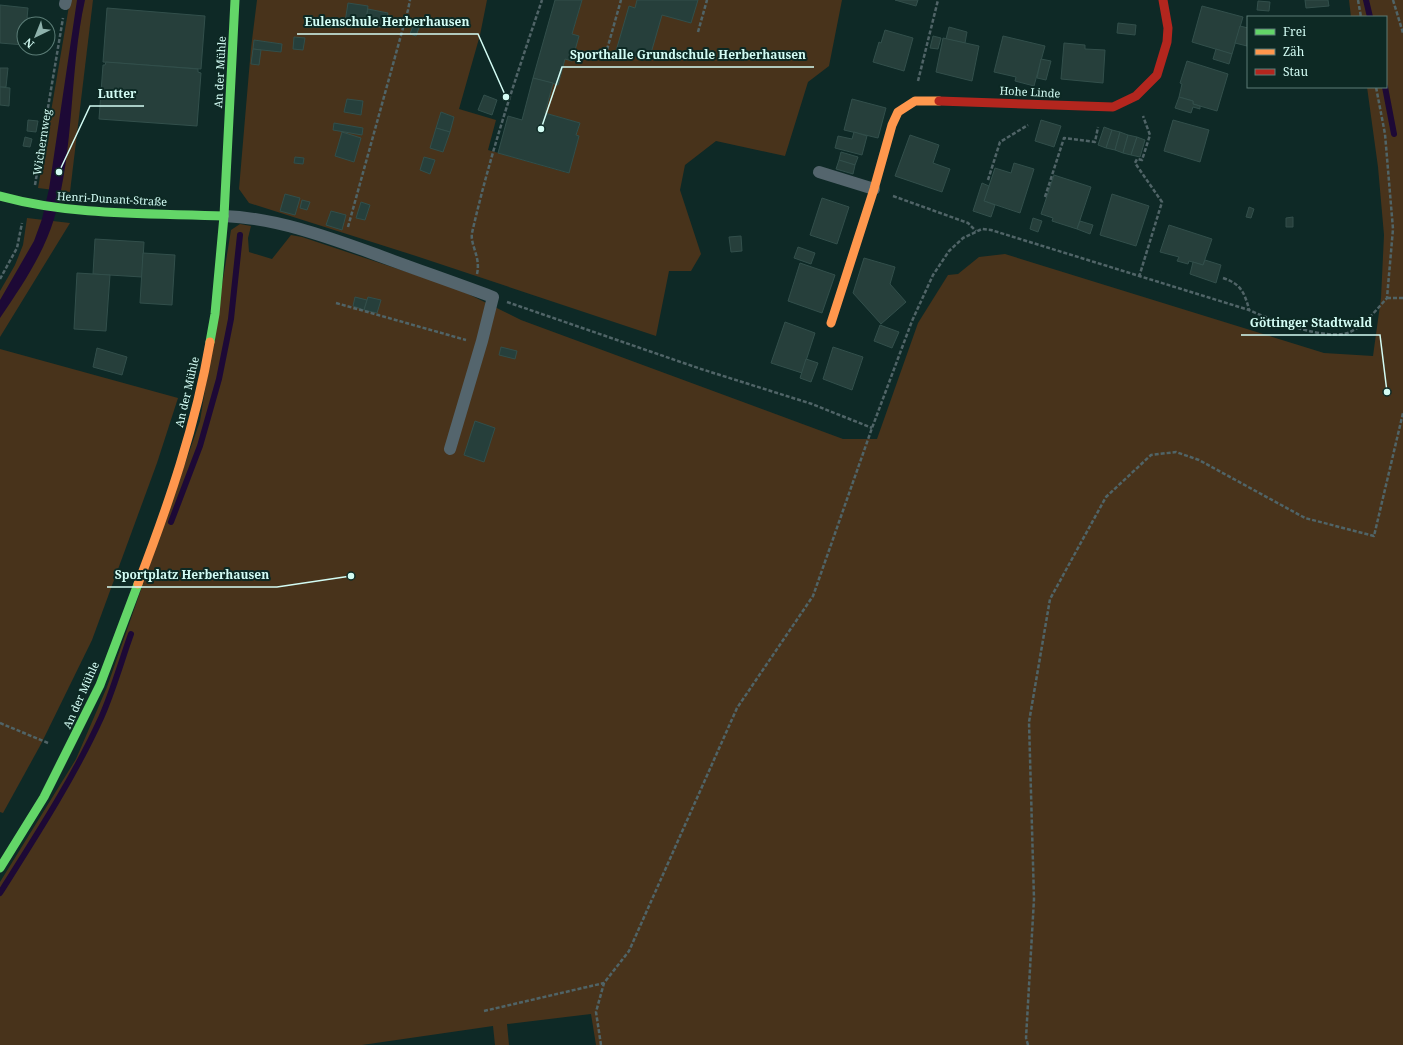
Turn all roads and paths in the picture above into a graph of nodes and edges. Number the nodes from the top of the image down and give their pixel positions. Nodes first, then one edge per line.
1 (235, 0) edge
2 (410, 0) edge
3 (542, 0) edge
4 (621, 0) edge
5 (707, 0) edge
6 (938, 0) edge
7 (1163, 0) edge
8 (1358, 0) edge
9 (1393, 0) edge
10 (65, 2) edge
11 (1361, 16) edge
12 (698, 32) dead end
13 (1403, 33) edge
14 (614, 55) dead end
15 (918, 81) dead end
16 (1376, 88) edge
17 (1034, 121) dead end
18 (1098, 127) dead end
19 (1150, 135) dead end
20 (819, 172) dead end
21 (988, 180) dead end
22 (874, 189) junction
23 (0, 196) edge
24 (1045, 197) dead end
25 (30, 205) junction
26 (224, 216) junction
27 (976, 231) junction
28 (344, 243) junction
29 (1139, 277) junction
30 (1223, 278) dead end
31 (0, 279) edge
32 (473, 290) junction
33 (493, 297) junction
34 (1387, 298) junction
35 (1403, 298) edge
36 (336, 303) dead end
37 (1249, 310) junction
38 (831, 323) dead end
39 (473, 342) dead end
40 (1403, 413) edge
41 (872, 428) junction
42 (450, 449) dead end
43 (0, 723) edge
44 (52, 745) dead end
45 (0, 868) edge
46 (604, 983) junction
47 (484, 1011) dead end
48 (601, 1045) edge
49 (1028, 1045) edge

1 - 26 street, An der Mühle
2 - 28 path
3 - 32 path
4 - 14 path
5 - 12 path
6 - 15 path
7 - 22 street, Hohe Linde
8 - 11 path
9 - 13 path
10 - 25 path, Wichernweg
16 - 34 path
17 - 21 path
18 - 24 path
19 - 29 path
20 - 22 lane
22 - 27 path
22 - 38 street, Hohe Linde
23 - 25 street, Henri-Dunant-Straße
25 - 26 street, Henri-Dunant-Straße
25 - 31 path, Wichernweg
26 - 28 lane
26 - 45 street, An der Mühle
27 - 29 path
27 - 41 path
28 - 32 lane
29 - 37 path
30 - 37 path
32 - 33 lane
33 - 41 path
33 - 42 lane
34 - 35 path
34 - 37 path
36 - 39 path
40 - 49 path
41 - 46 path
43 - 44 path
46 - 47 path
46 - 48 path

